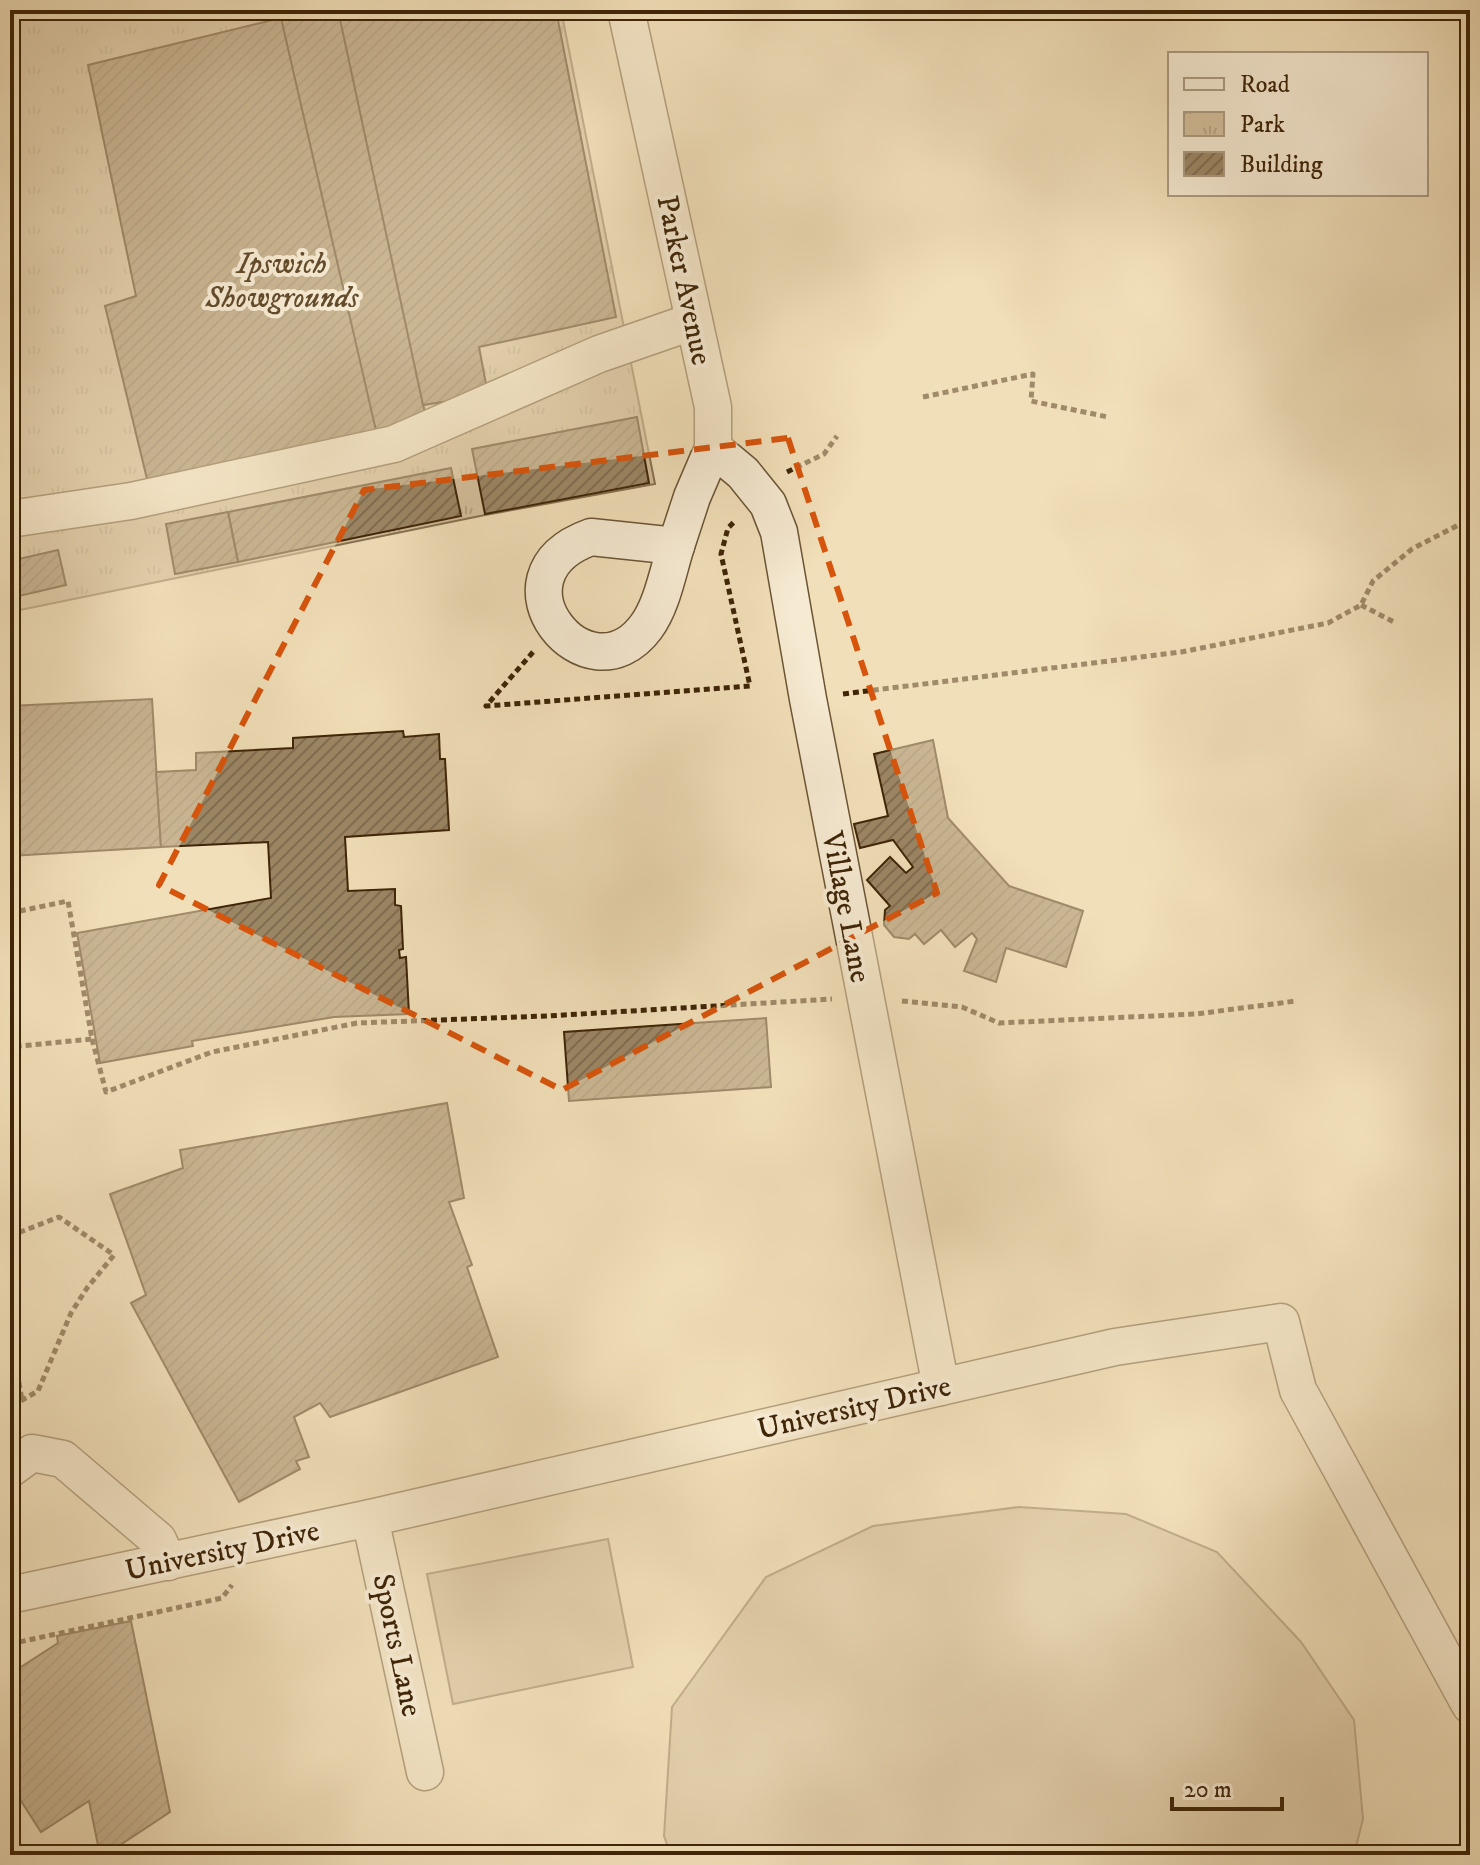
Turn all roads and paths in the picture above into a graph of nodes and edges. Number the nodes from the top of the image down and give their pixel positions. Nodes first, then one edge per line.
1 (626, 10) edge
2 (694, 321) junction
3 (923, 397) dead end
4 (1108, 417) dead end
5 (713, 448) junction
6 (10, 519) edge
7 (1470, 519) edge
8 (676, 546) dead end
9 (1361, 605) junction
10 (1394, 622) dead end
11 (808, 699) junction
12 (10, 913) edge
13 (865, 997) junction
14 (1296, 1001) dead end
15 (92, 1039) junction
16 (10, 1047) edge
17 (10, 1160) edge
18 (10, 1192) edge
19 (10, 1236) edge
20 (10, 1333) edge
21 (941, 1387) junction
22 (22, 1400) junction
23 (10, 1407) edge
24 (10, 1469) edge
25 (370, 1518) junction
26 (168, 1562) junction
27 (10, 1595) edge
28 (1470, 1705) edge
29 (425, 1772) dead end

1 - 2 street, Parker Avenue
2 - 5 street, Parker Avenue
2 - 6 street
3 - 4 path
5 - 8 street, Parker Avenue
5 - 11 street, Village Lane
7 - 9 path
9 - 10 path
9 - 11 path
11 - 13 street, Village Lane
12 - 15 path
13 - 14 path
13 - 15 path
13 - 21 street, Village Lane
15 - 16 path
17 - 18 path
19 - 22 path
20 - 22 path
21 - 25 street, University Drive
21 - 28 street, University Drive
22 - 23 path
24 - 26 street
25 - 26 street, University Drive
25 - 29 street, Sports Lane
26 - 27 street, University Drive

